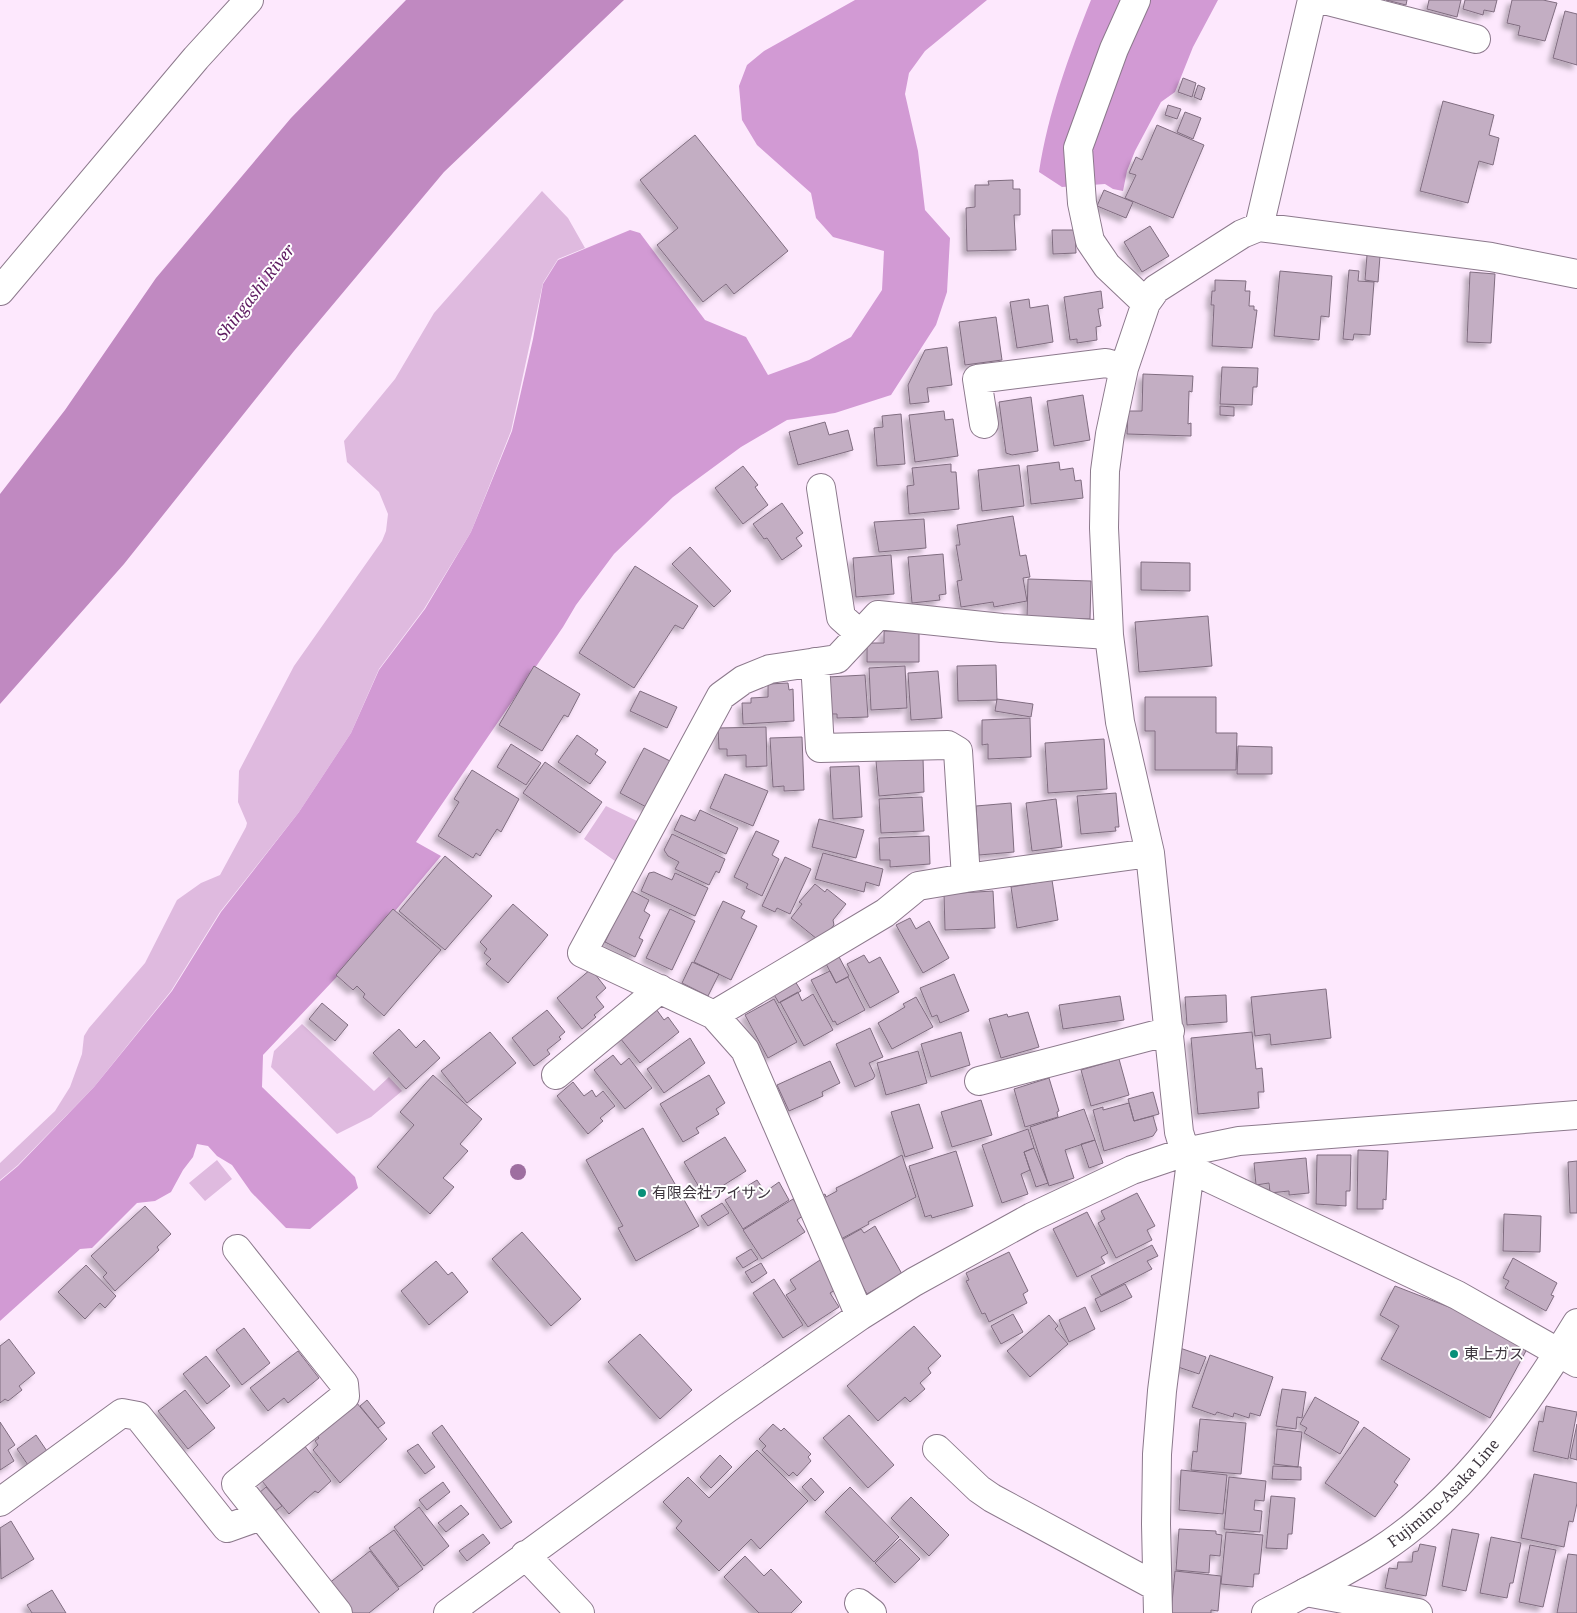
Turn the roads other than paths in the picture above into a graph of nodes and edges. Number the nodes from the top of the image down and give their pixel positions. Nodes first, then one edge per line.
1 (249, 0) edge
2 (1136, 0) edge
3 (1312, 0) edge
4 (1324, 0) edge
5 (1476, 39) dead end
6 (1259, 227) junction
7 (1577, 274) edge
8 (0, 291) edge
9 (1146, 303) junction
10 (1124, 368) junction
11 (984, 424) dead end
12 (821, 488) dead end
13 (860, 634) junction
14 (1109, 636) junction
15 (815, 662) junction
16 (1150, 853) junction
17 (966, 878) junction
18 (660, 990) junction
19 (714, 1015) junction
20 (1170, 1030) junction
21 (556, 1075) dead end
22 (979, 1081) dead end
23 (1577, 1115) edge
24 (1187, 1160) junction
25 (237, 1249) dead end
26 (860, 1316) junction
27 (1577, 1323) edge
28 (1568, 1358) edge
29 (937, 1449) dead end
30 (0, 1502) edge
31 (261, 1516) junction
32 (526, 1554) junction
33 (1306, 1592) junction
34 (1157, 1600) edge
35 (338, 1613) edge
36 (448, 1613) edge
37 (580, 1613) edge
38 (1266, 1613) edge
39 (1418, 1613) edge

1 - 8 street
2 - 9 street
3 - 6 street
4 - 5 street
6 - 7 street
6 - 9 street
9 - 10 street
10 - 11 street
10 - 14 street
12 - 13 street
13 - 14 street
13 - 15 street
14 - 16 street
15 - 17 street
15 - 18 street
16 - 17 street
16 - 20 street
17 - 19 street
18 - 19 street
18 - 21 street
19 - 26 street
20 - 22 street
20 - 24 street
23 - 24 street
24 - 26 street
24 - 28 street
24 - 34 street
25 - 31 street
26 - 32 street
27 - 28 street, Fujimino-Asaka Line
28 - 33 street, Fujimino-Asaka Line
29 - 34 street
30 - 31 street
31 - 35 street
32 - 36 street
32 - 37 street
33 - 38 street, Fujimino-Asaka Line
33 - 39 street

